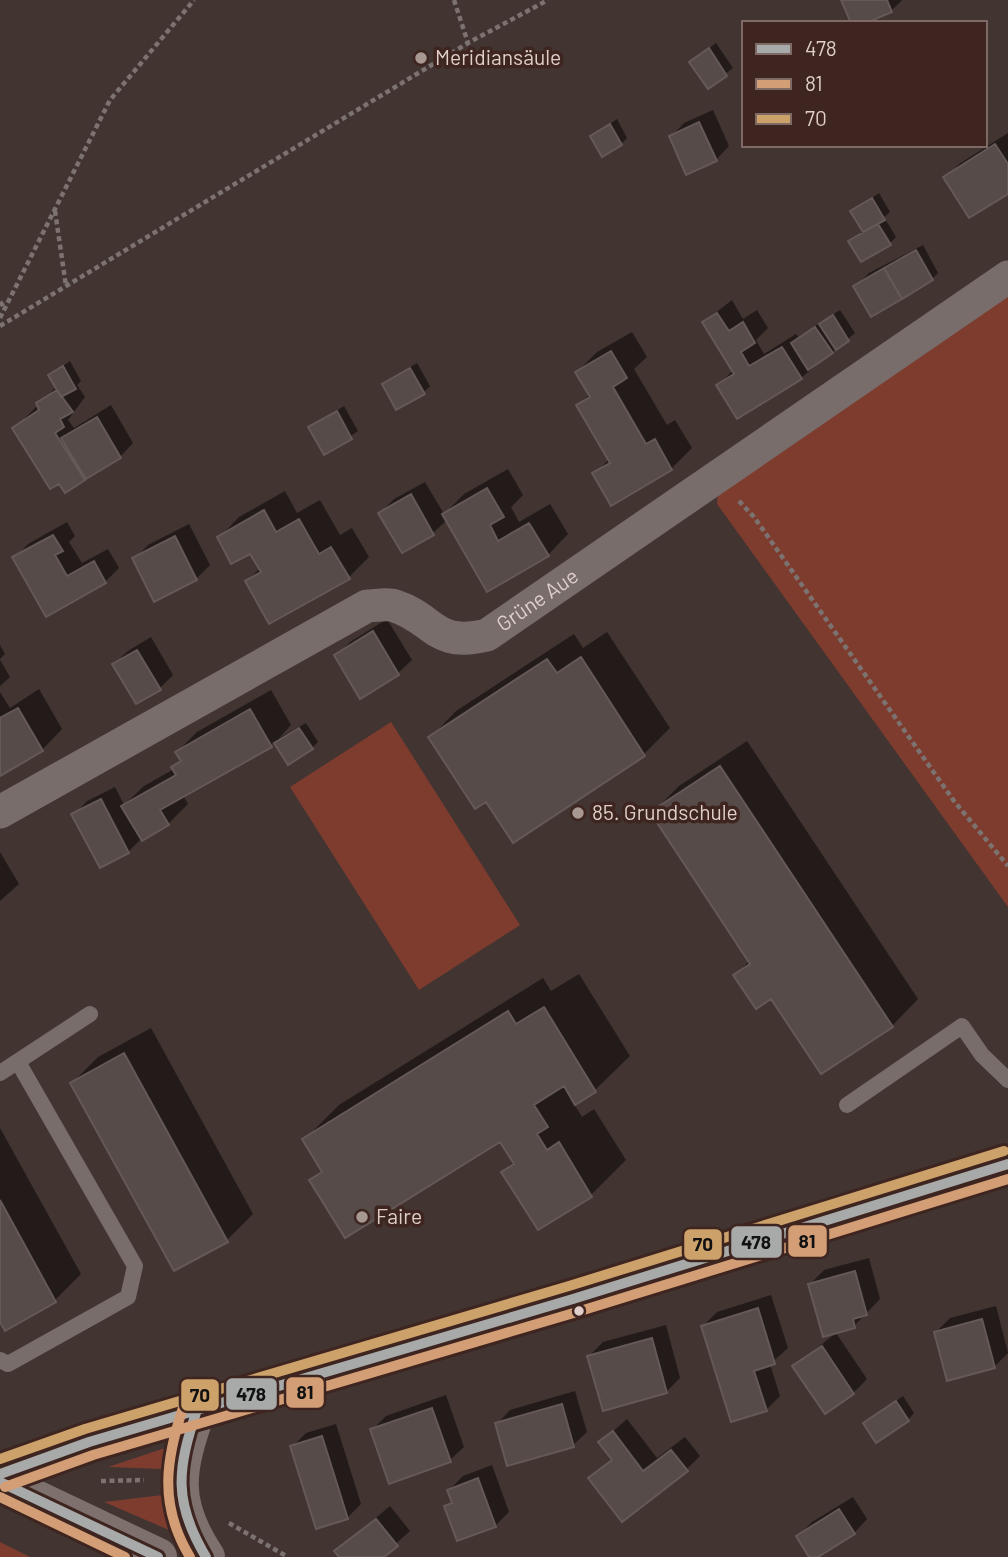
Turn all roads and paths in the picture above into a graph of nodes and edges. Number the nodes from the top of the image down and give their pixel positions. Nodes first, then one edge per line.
1 (194, 0) edge
2 (454, 0) edge
3 (548, 0) edge
4 (468, 43) junction
5 (54, 211) junction
6 (1008, 276) edge
7 (66, 286) junction
8 (0, 302) edge
9 (5, 308) junction
10 (0, 318) edge
11 (0, 326) edge
12 (712, 480) junction
13 (0, 812) edge
14 (1008, 866) edge
15 (90, 1014) dead end
16 (18, 1062) junction
17 (0, 1073) edge
18 (1008, 1080) edge
19 (848, 1105) dead end
20 (1008, 1164) edge
21 (0, 1360) edge
22 (197, 1410) junction
23 (0, 1474) edge
24 (155, 1479) dead end
25 (102, 1481) dead end
26 (0, 1482) edge
27 (221, 1515) dead end
28 (158, 1557) edge
29 (206, 1557) edge
30 (288, 1557) edge

1 - 5 path
2 - 4 path
3 - 4 path
4 - 7 path
5 - 7 path
5 - 9 path
6 - 12 street, Grüne Aue
7 - 11 path
8 - 9 path
9 - 10 path
12 - 13 street, Grüne Aue
12 - 14 path
15 - 16 lane
16 - 17 lane
16 - 21 lane
18 - 19 lane
20 - 22 main road
22 - 23 main road
22 - 29 main road
24 - 25 path
26 - 28 main road
27 - 30 path

